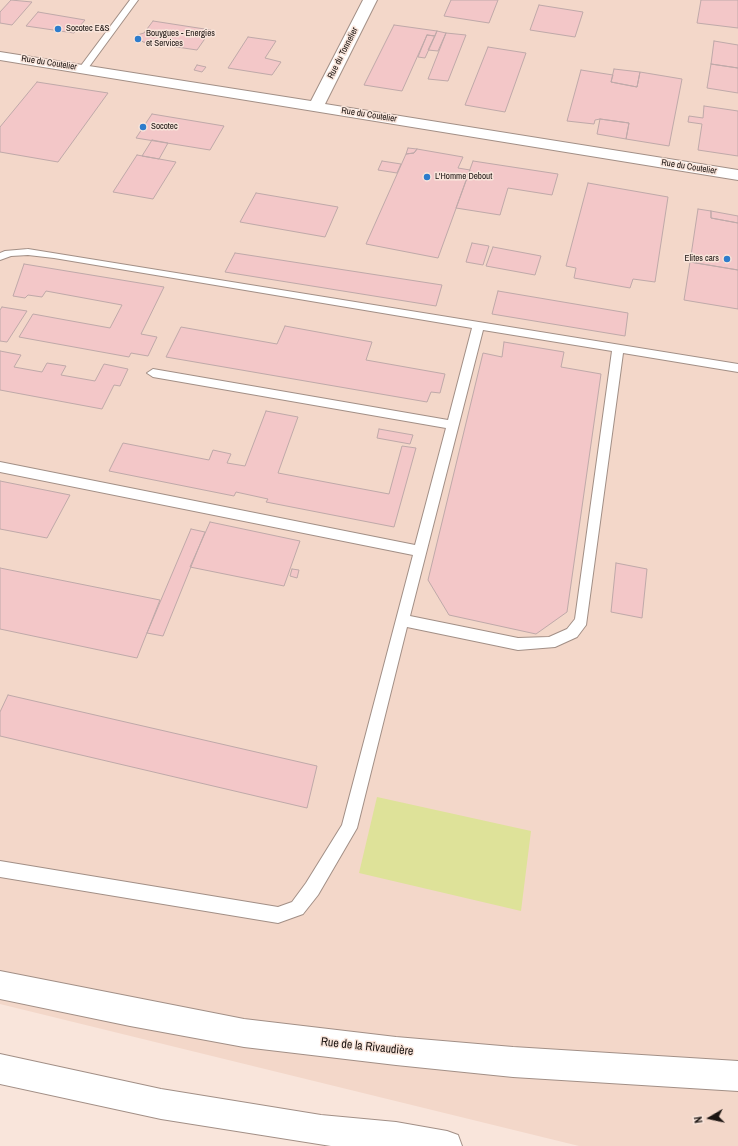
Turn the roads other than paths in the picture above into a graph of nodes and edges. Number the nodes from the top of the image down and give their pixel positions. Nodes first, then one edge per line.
1 (134, 0) edge
2 (370, 0) edge
3 (0, 56) edge
4 (83, 69) junction
5 (316, 106) junction
6 (738, 175) edge
7 (3, 254) edge
8 (478, 326) junction
9 (618, 348) junction
10 (738, 368) edge
11 (153, 373) dead end
12 (453, 425) junction
13 (0, 467) edge
14 (421, 551) junction
15 (403, 620) junction
16 (0, 870) edge
17 (0, 985) edge
18 (0, 1069) edge
19 (738, 1076) edge
20 (321, 1130) junction
21 (378, 1146) edge
22 (447, 1146) edge

1 - 4 lane
2 - 5 street, Rue du Tonnelier
3 - 4 street, Rue du Coutelier
4 - 5 street, Rue du Coutelier
5 - 6 street, Rue du Coutelier
7 - 8 lane
8 - 9 lane
8 - 12 lane
9 - 10 lane
9 - 15 lane
11 - 12 lane
12 - 14 lane
13 - 14 lane
14 - 15 lane
15 - 16 lane
17 - 19 street, Rue de la Rivaudière
18 - 20 street
20 - 21 street
20 - 22 street

